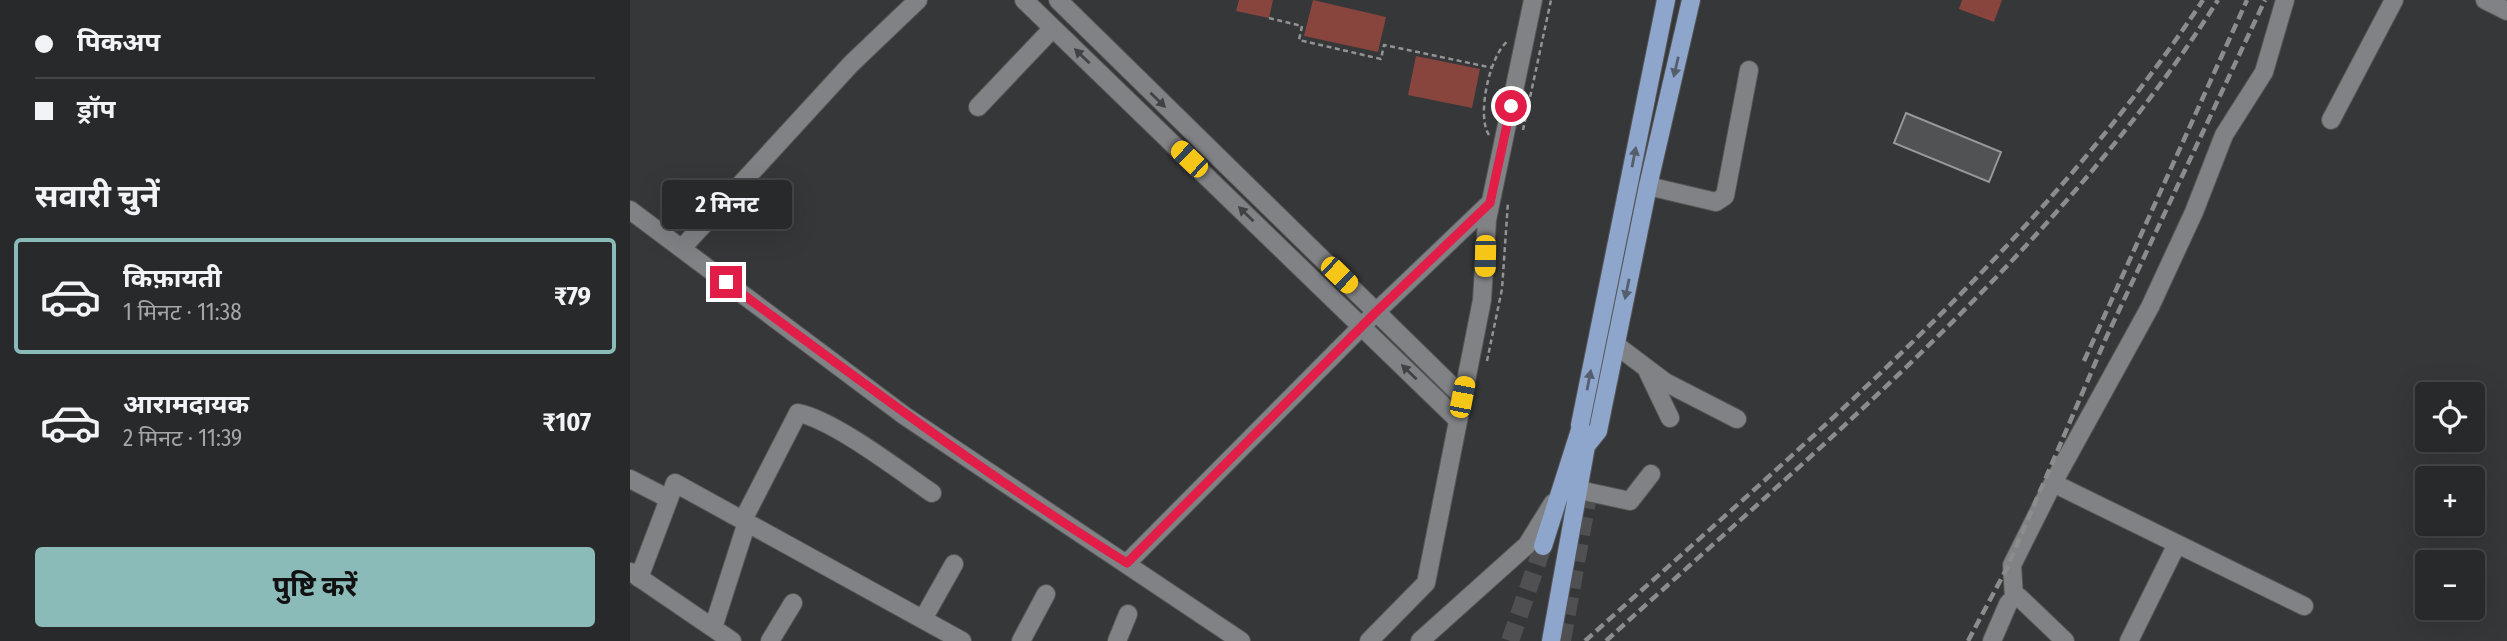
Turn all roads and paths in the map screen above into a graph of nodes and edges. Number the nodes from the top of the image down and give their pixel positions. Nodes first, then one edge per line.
1 (918, 0) edge
2 (1024, 0) edge
3 (1058, 0) edge
4 (1533, 0) edge
5 (1666, 0) edge
6 (1691, 0) edge
7 (2285, 0) edge
8 (2394, 0) edge
9 (2485, 0) edge
10 (2507, 11) edge
11 (1269, 18) dead end
12 (1053, 28) junction
13 (1514, 36) dead end
14 (1493, 68) junction
15 (1749, 70) dead end
16 (978, 107) dead end
17 (2331, 120) dead end
18 (1494, 144) dead end
19 (1648, 186) junction
20 (1490, 203) junction
21 (630, 210) edge
22 (681, 248) junction
23 (1376, 312) junction
24 (1363, 327) junction
25 (1616, 345) junction
26 (1646, 369) junction
27 (1462, 397) junction
28 (1670, 418) dead end
29 (1737, 419) dead end
30 (1458, 420) junction
31 (1588, 437) junction
32 (1651, 474) dead end
33 (630, 479) edge
34 (2053, 483) junction
35 (1579, 492) junction
36 (932, 493) dead end
37 (669, 499) junction
38 (745, 521) junction
39 (2177, 544) junction
40 (1543, 546) tunnel mouth
41 (1127, 563) junction
42 (954, 564) dead end
43 (634, 574) edge
44 (1046, 594) dead end
45 (2014, 597) junction
46 (793, 603) dead end
47 (2304, 606) dead end
48 (1128, 614) dead end
49 (923, 619) junction
50 (724, 637) edge
51 (770, 641) edge
52 (962, 641) edge
53 (1021, 641) edge
54 (1117, 641) edge
55 (1241, 641) edge
56 (1369, 641) edge
57 (1420, 641) edge
58 (1551, 641) edge
59 (1992, 641) edge
60 (2066, 641) edge
61 (2129, 641) edge

1 - 22 street
2 - 12 street
3 -> 23 street
4 - 20 street
31 -> 5 main road
6 -> 19 main road
7 - 34 street
8 - 17 street
9 - 10 street
11 - 14 path
12 - 16 street
24 -> 12 street
13 - 14 path
14 - 18 path
15 - 19 street
19 -> 25 main road
20 - 23 street
20 - 27 street
21 - 22 street
22 - 41 street
23 - 24 street
23 - 27 street
30 -> 24 street
24 - 41 street
25 - 26 street
25 - 31 main road
26 - 28 street
26 - 29 street
27 - 30 street
30 - 56 street
31 - 35 main road
31 - 35 main road
32 - 35 street
33 - 37 street
34 - 39 street
34 - 45 street
35 - 40 main road
35 - 57 street
35 - 58 main road
36 - 38 street
37 - 38 street
37 - 43 street
38 - 49 street
38 - 50 street
39 - 47 street
39 - 61 street
41 - 55 street
42 - 49 street
43 - 50 street
44 - 53 street
45 - 59 street
45 - 60 street
46 - 51 street
48 - 54 street
49 - 52 street

